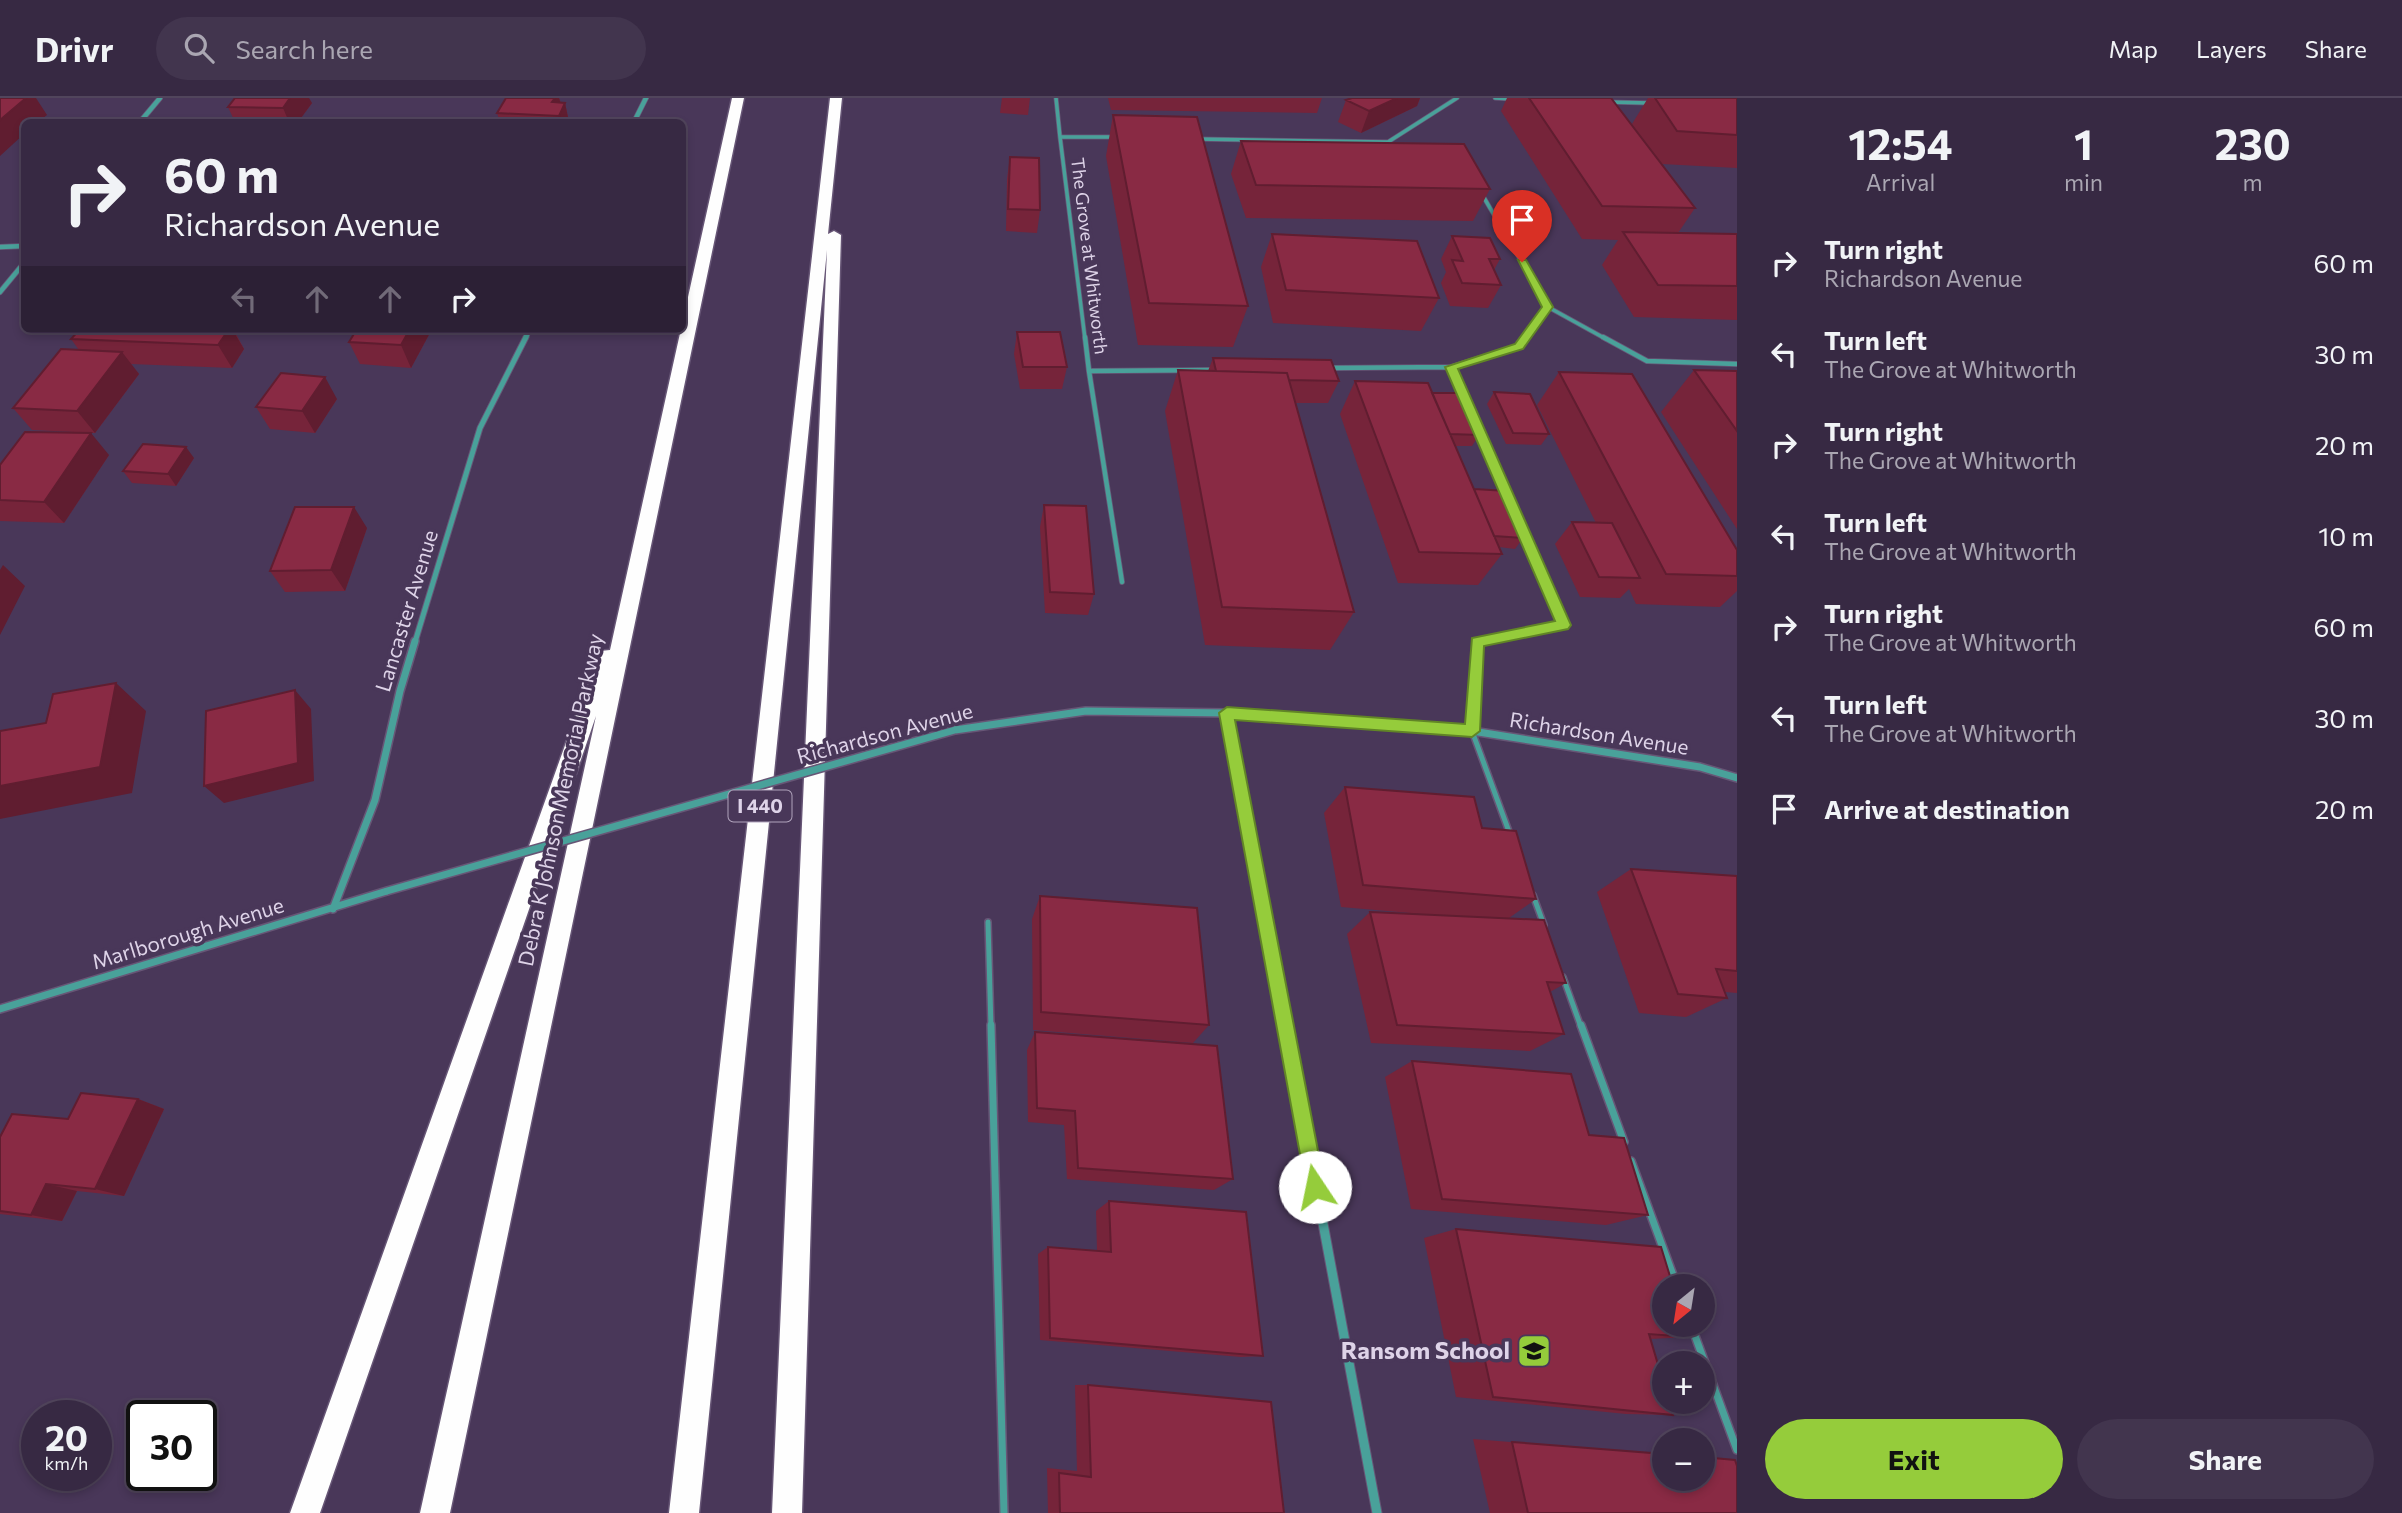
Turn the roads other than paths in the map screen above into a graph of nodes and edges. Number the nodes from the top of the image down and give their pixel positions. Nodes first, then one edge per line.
1 (160, 98) edge
2 (646, 98) edge
3 (738, 98) edge
4 (837, 98) edge
5 (1056, 98) edge
6 (1457, 98) edge
7 (1495, 98) edge
8 (1522, 99) edge
9 (1602, 102) edge
10 (1656, 103) edge
11 (142, 119) edge
12 (636, 119) edge
13 (1060, 136) junction
14 (1115, 137) edge
15 (1183, 139) edge
16 (1388, 142) junction
17 (1400, 146) edge
18 (1483, 195) edge
19 (21, 246) edge
20 (0, 247) edge
21 (21, 267) edge
22 (0, 292) edge
23 (1548, 307) junction
24 (528, 333) edge
25 (1737, 364) edge
26 (1451, 367) junction
27 (1214, 369) edge
28 (1326, 369) edge
29 (1089, 371) junction
30 (636, 575) junction
31 (1122, 582) dead end
32 (1227, 713) junction
33 (1472, 731) junction
34 (1737, 778) edge
35 (1514, 844) edge
36 (1528, 883) edge
37 (387, 891) joint
38 (333, 909) junction
39 (988, 922) dead end
40 (1548, 935) edge
41 (1562, 974) edge
42 (0, 1009) edge
43 (1673, 1274) edge
44 (1695, 1337) edge
45 (1737, 1450) edge
46 (305, 1513) edge
47 (435, 1513) edge
48 (684, 1513) edge
49 (788, 1513) edge
50 (1004, 1513) edge
51 (1377, 1513) edge

1 - 11 street
2 - 12 street
3 - 30 highway, Debra K Johnson Memorial Parkway
4 - 48 highway, I 440
4 - 49 highway
5 - 13 lane
6 - 16 lane
7 - 8 lane
9 - 10 lane
13 - 14 lane, The Grove at Whitworth
13 - 29 lane, The Grove at Whitworth
15 - 16 lane
16 - 17 lane
18 - 23 lane
19 - 20 street
21 - 22 street
23 - 25 lane
23 - 26 lane
24 - 38 street, Lancaster Avenue
26 - 28 lane
26 - 33 lane
27 - 29 lane, The Grove at Whitworth
29 - 31 lane, The Grove at Whitworth
30 - 46 highway
30 - 47 highway, Debra K Johnson Memorial Parkway
32 - 33 street, Richardson Avenue
32 - 37 street, Richardson Avenue, bridge
32 - 51 street
33 - 34 street, Richardson Avenue
33 - 35 lane
36 - 40 lane
37 - 38 street, Marlborough Avenue
38 - 42 street, Marlborough Avenue
39 - 50 lane
41 - 43 lane
44 - 45 lane

